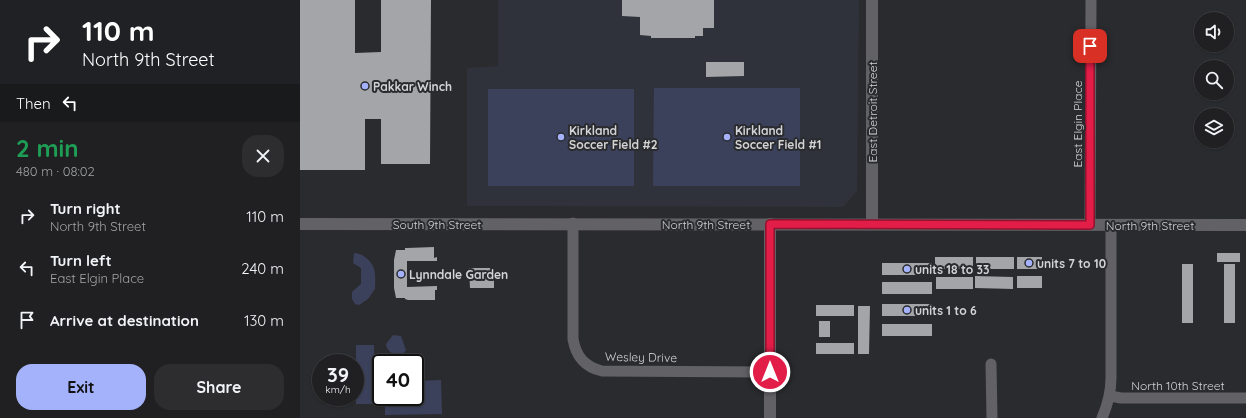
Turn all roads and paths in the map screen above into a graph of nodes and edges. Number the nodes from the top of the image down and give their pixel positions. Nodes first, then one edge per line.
1 (872, 0) edge
2 (1091, 0) edge
3 (573, 223) junction
4 (300, 224) edge
5 (770, 224) junction
6 (872, 224) junction
7 (1246, 224) edge
8 (1090, 225) junction
9 (1110, 225) junction
10 (991, 364) dead end
11 (770, 372) junction
12 (1110, 396) junction
13 (1246, 398) edge
14 (770, 418) edge
15 (992, 418) edge
16 (1102, 418) edge

1 - 6 main road, East Detroit Street
2 - 8 street, East Elgin Place
3 - 4 main road, South 9th Street
3 - 5 main road, North 9th Street
3 - 11 street, Wesley Drive
5 - 6 main road, North 9th Street
5 - 11 main road
6 - 8 main road, North 9th Street
7 - 9 main road, North 9th Street
8 - 9 main road, North 9th Street
9 - 12 street
10 - 15 street
11 - 14 main road
12 - 13 street, North 10th Street
12 - 16 street

